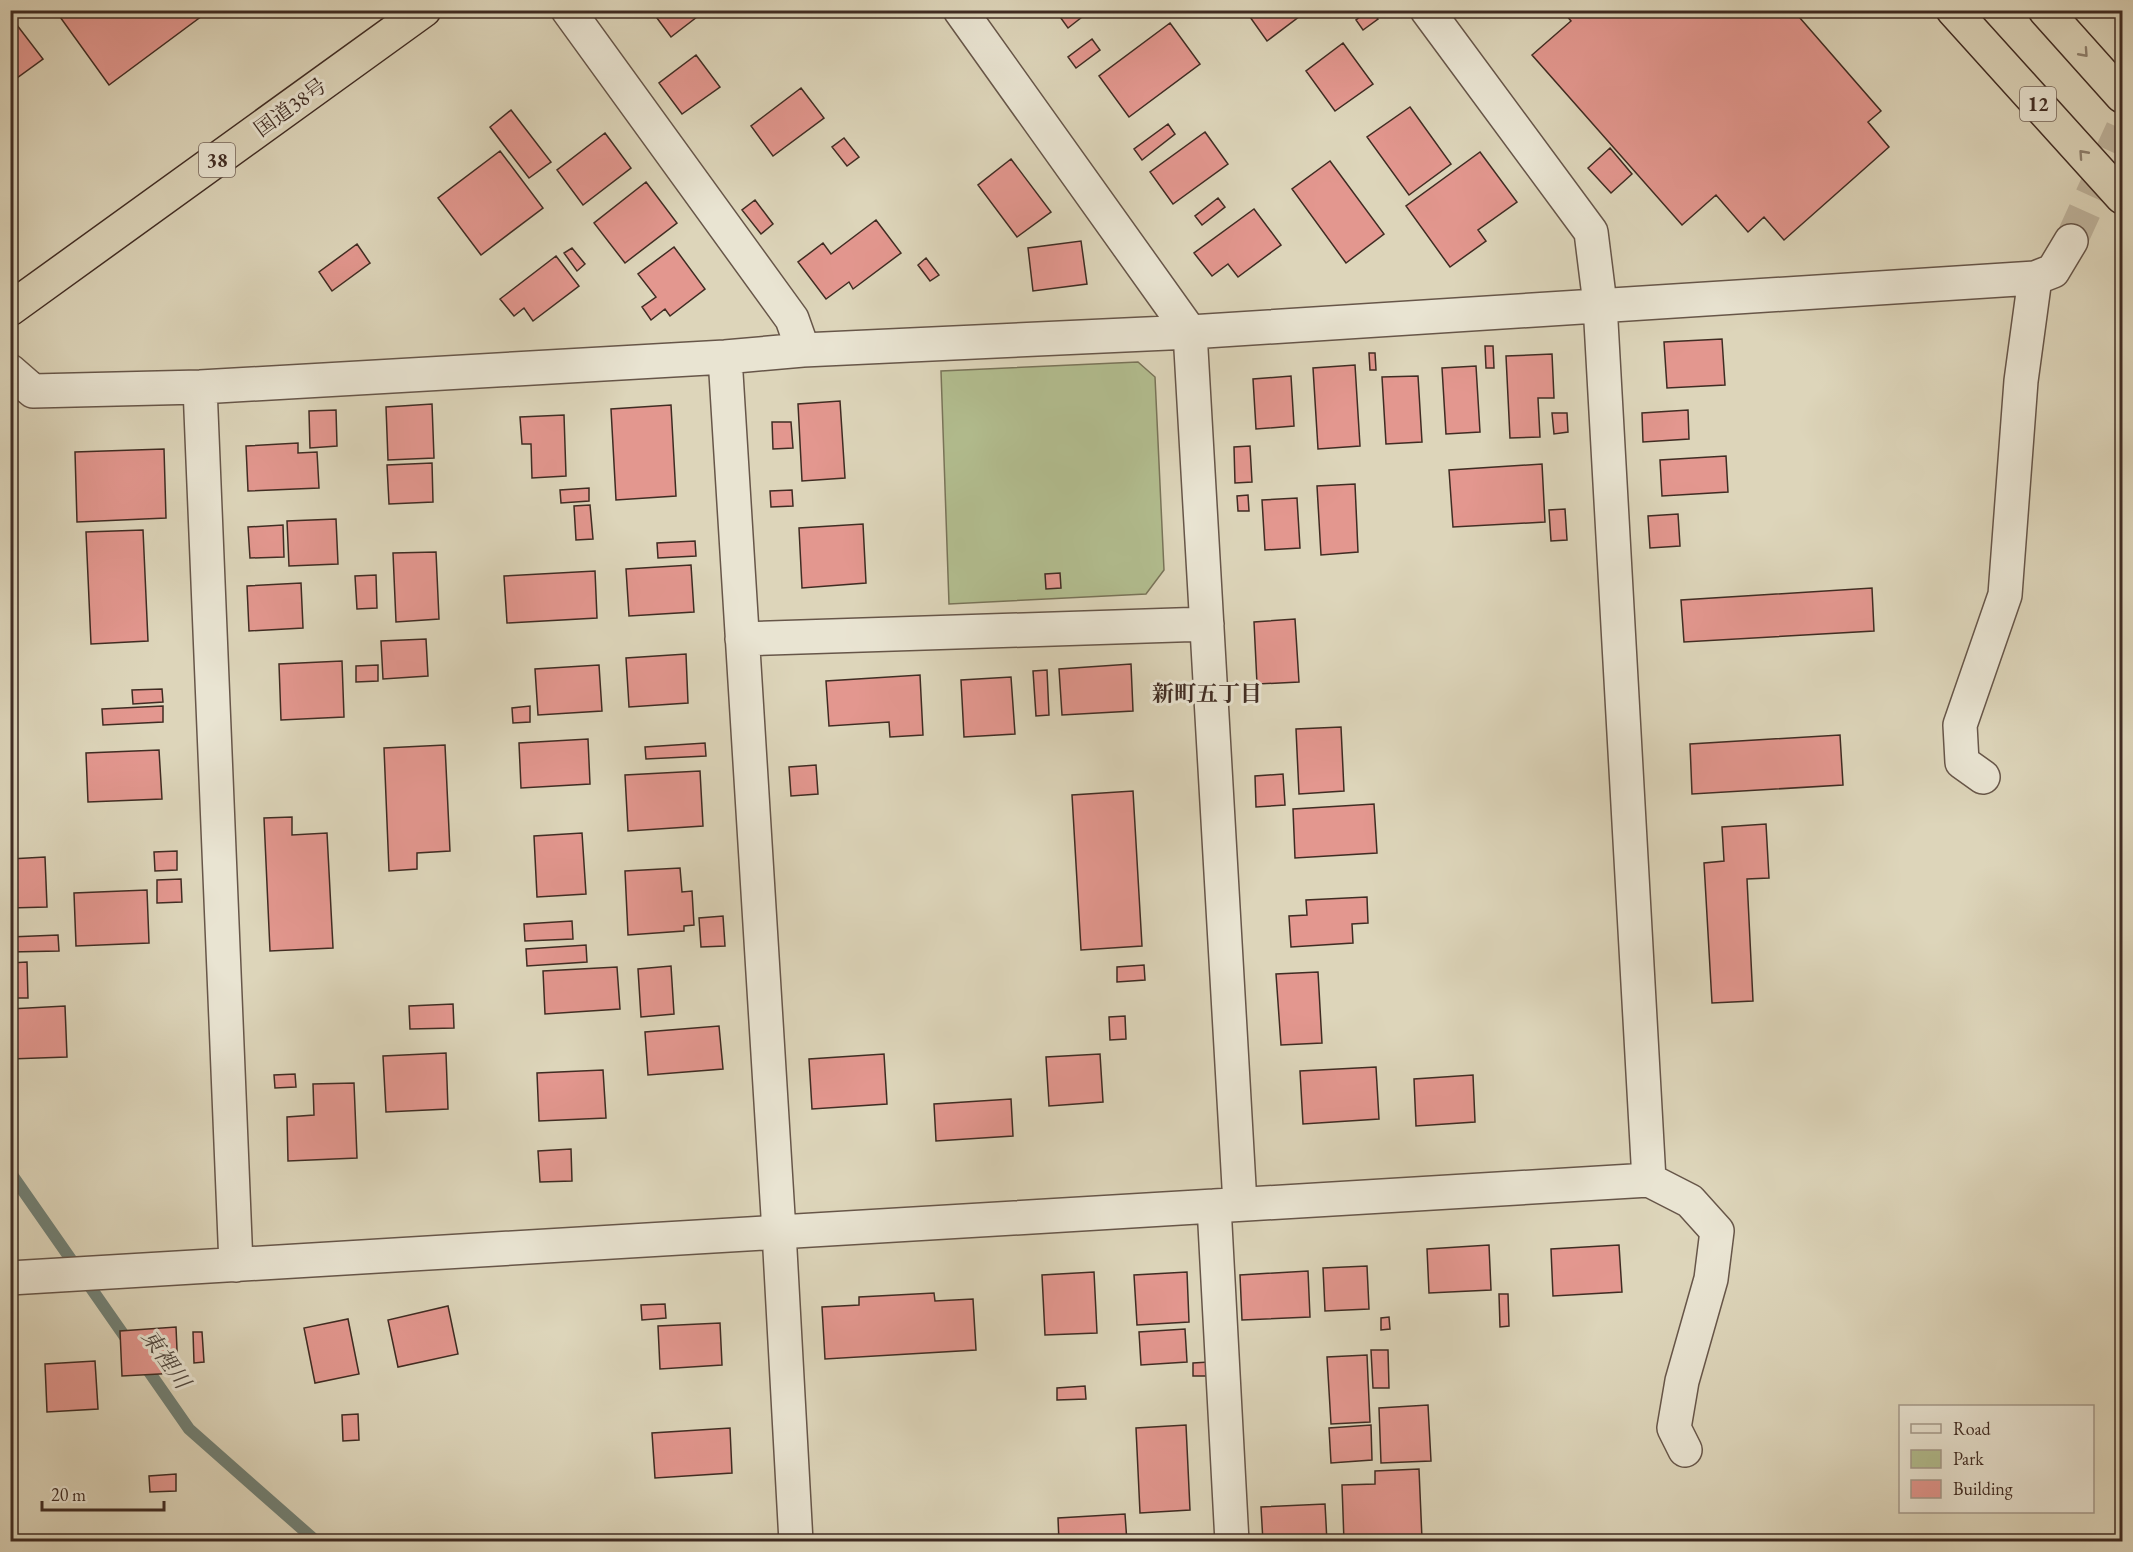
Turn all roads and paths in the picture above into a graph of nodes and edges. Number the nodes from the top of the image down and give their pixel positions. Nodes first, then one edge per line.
1 (424, 10) edge
2 (568, 10) edge
3 (960, 10) edge
4 (1427, 10) edge
5 (1953, 10) edge
6 (2045, 10) edge
7 (2122, 96) edge
8 (2122, 198) edge
9 (2072, 241) tunnel mouth
10 (2035, 278) junction
11 (1600, 304) junction
12 (10, 309) edge
13 (1190, 332) junction
14 (803, 350) junction
15 (725, 357) junction
16 (10, 371) edge
17 (200, 387) junction
18 (1207, 624) junction
19 (742, 639) junction
20 (1983, 777) dead end
21 (1649, 1180) junction
22 (1227, 1205) junction
23 (779, 1232) junction
24 (236, 1265) junction
25 (10, 1278) edge
26 (1685, 1450) dead end
27 (796, 1542) edge
28 (1232, 1542) edge

1 - 12 highway, 国道38号 / 38
2 - 14 street
3 - 13 street
4 - 11 street
8 -> 5 highway, 12
6 -> 7 highway
9 - 10 street
10 - 11 street
10 - 20 street
11 - 13 street
11 - 21 street
13 - 14 street
13 - 18 street
14 - 15 street
15 - 17 street
15 - 19 street
16 - 17 street
17 - 24 street
18 - 19 street
18 - 22 street
19 - 23 street
21 - 22 street
21 - 26 street
22 - 23 street
22 - 28 street
23 - 24 street
23 - 27 street
24 - 25 street

